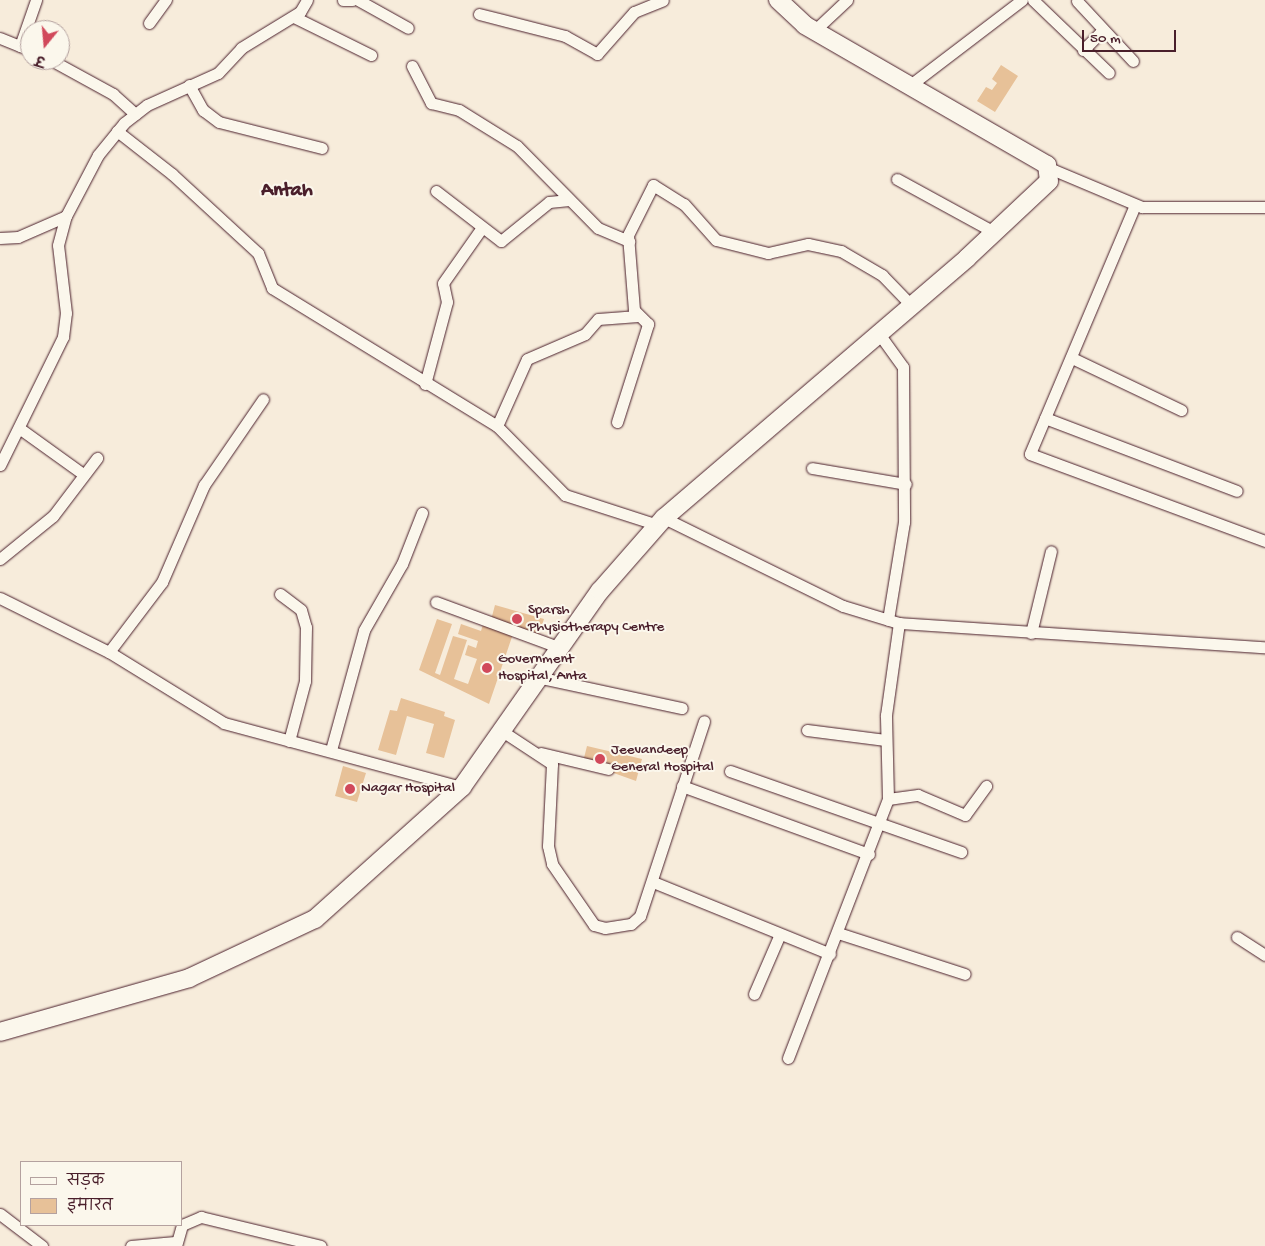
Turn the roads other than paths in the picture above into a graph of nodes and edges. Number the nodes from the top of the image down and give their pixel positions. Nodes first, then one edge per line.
1 (36, 0) edge
2 (166, 0) edge
3 (306, 0) edge
4 (342, 0) edge
5 (352, 0) edge
6 (358, 0) edge
7 (663, 0) edge
8 (778, 0) edge
9 (847, 0) edge
10 (1022, 0) edge
11 (1033, 0) edge
12 (1077, 1) edge
13 (479, 14) dead end
14 (294, 16) junction
15 (31, 20) edge
16 (149, 23) dead end
17 (408, 28) dead end
18 (814, 30) junction
19 (1103, 30) junction
20 (0, 38) edge
21 (20, 46) edge
22 (1083, 50) junction
23 (371, 55) dead end
24 (1133, 61) dead end
25 (412, 66) dead end
26 (69, 70) edge
27 (1109, 73) dead end
28 (189, 85) junction
29 (909, 86) junction
30 (135, 114) junction
31 (116, 132) junction
32 (322, 148) dead end
33 (1049, 168) junction
34 (897, 179) dead end
35 (436, 191) dead end
36 (569, 200) junction
37 (1135, 205) junction
38 (1265, 207) edge
39 (66, 216) junction
40 (481, 229) junction
41 (994, 232) junction
42 (0, 238) edge
43 (629, 241) junction
44 (910, 304) junction
45 (638, 316) junction
46 (877, 331) junction
47 (1072, 358) junction
48 (425, 384) junction
49 (263, 399) dead end
50 (1181, 410) dead end
51 (1045, 418) junction
52 (618, 422) dead end
53 (497, 426) junction
54 (19, 428) junction
55 (97, 458) dead end
56 (0, 465) edge
57 (812, 468) dead end
58 (84, 474) junction
59 (906, 484) junction
60 (1237, 491) dead end
61 (422, 513) dead end
62 (661, 522) junction
63 (1265, 541) edge
64 (1051, 551) dead end
65 (0, 559) edge
66 (280, 594) dead end
67 (0, 598) edge
68 (436, 602) dead end
69 (888, 620) junction
70 (899, 623) junction
71 (1031, 633) junction
72 (558, 647) junction
73 (1265, 647) edge
74 (109, 652) junction
75 (537, 678) junction
76 (682, 708) dead end
77 (704, 721) dead end
78 (808, 730) dead end
79 (502, 731) junction
80 (885, 740) junction
81 (288, 741) junction
82 (331, 750) junction
83 (540, 753) junction
84 (608, 769) dead end
85 (730, 771) dead end
86 (682, 786) junction
87 (986, 786) dead end
88 (462, 787) junction
89 (888, 799) junction
90 (882, 821) junction
91 (961, 852) dead end
92 (869, 854) junction
93 (652, 882) junction
94 (838, 932) junction
95 (780, 934) junction
96 (1237, 937) dead end
97 (830, 954) junction
98 (1265, 955) edge
99 (966, 974) dead end
100 (754, 994) dead end
101 (0, 1032) edge
102 (788, 1058) dead end
103 (0, 1214) edge
104 (182, 1225) edge
105 (182, 1226) edge
106 (175, 1244) edge
107 (42, 1246) edge
108 (131, 1246) edge
109 (321, 1246) edge

1 - 15 street
2 - 16 street
3 - 14 street
4 - 5 street
6 - 17 street
7 - 13 street
8 - 18 main road
9 - 18 street
10 - 29 street
11 - 22 street
12 - 19 street
14 - 23 street
14 - 28 street
18 - 29 main road
19 - 22 street
19 - 24 street
20 - 21 street
22 - 27 street
25 - 36 street
26 - 30 street
28 - 30 street
28 - 32 street
29 - 33 main road
30 - 31 street
31 - 39 street
31 - 48 street
33 - 37 street
33 - 41 main road
34 - 41 street
35 - 40 street
36 - 40 street
36 - 43 street
37 - 38 street
37 - 47 street
39 - 42 street
39 - 54 street
40 - 48 street
41 - 44 main road
43 - 44 street
43 - 45 street
44 - 46 main road
45 - 52 street
45 - 53 street
46 - 59 street
46 - 62 main road
47 - 50 street
47 - 51 street
48 - 53 street
49 - 74 street
51 - 60 street
51 - 63 street
53 - 62 street
54 - 56 street
54 - 58 street
55 - 58 street
57 - 59 street
58 - 65 street
59 - 69 street
61 - 82 street
62 - 69 street
62 - 72 main road
64 - 71 street
66 - 81 street
67 - 74 street
68 - 72 street
69 - 70 street
70 - 71 street
70 - 80 street
71 - 73 street
72 - 75 main road
74 - 81 street
75 - 76 street
75 - 79 main road
77 - 86 street
78 - 80 street
79 - 83 street
79 - 88 main road
80 - 89 street
81 - 82 street
82 - 88 street
83 - 84 street
83 - 93 street
85 - 90 street
86 - 92 street
86 - 93 street
87 - 89 street
88 - 101 main road
89 - 90 street
90 - 91 street
90 - 92 street
92 - 94 street
93 - 95 street
94 - 97 street
94 - 99 street
95 - 97 street
95 - 100 street
96 - 98 street
97 - 102 street
103 - 107 street
104 - 109 street
105 - 106 street
106 - 108 street

